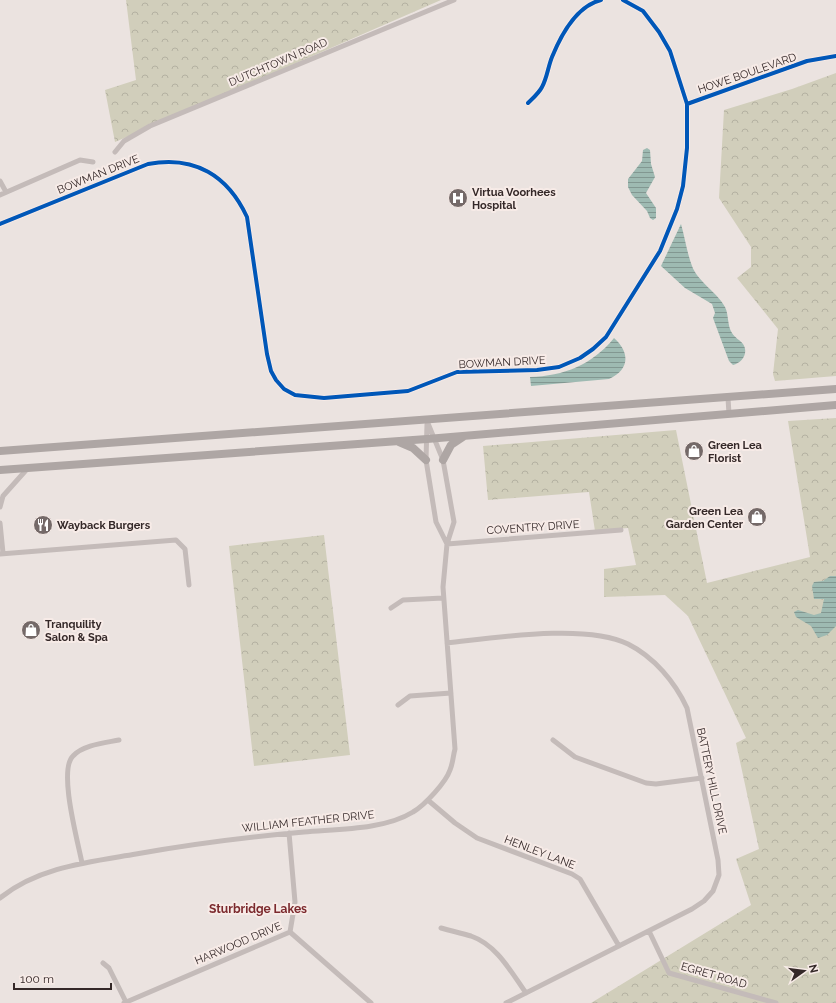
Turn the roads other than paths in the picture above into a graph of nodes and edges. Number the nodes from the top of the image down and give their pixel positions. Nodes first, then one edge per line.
1 (454, 0) edge
2 (601, 0) edge
3 (623, 0) edge
4 (836, 56) edge
5 (528, 103) dead end
6 (687, 104) junction
7 (115, 152) dead end
8 (93, 162) dead end
9 (0, 181) edge
10 (6, 192) junction
11 (0, 195) edge
12 (0, 224) edge
13 (836, 389) edge
14 (728, 398) junction
15 (836, 405) edge
16 (729, 414) junction
17 (427, 421) junction
18 (464, 436) junction
19 (430, 439) junction
20 (396, 441) junction
21 (0, 450) edge
22 (426, 460) junction
23 (443, 460) junction
24 (28, 468) junction
25 (0, 470) edge
26 (0, 507) edge
27 (0, 523) edge
28 (621, 530) dead end
29 (447, 544) junction
30 (1, 554) edge
31 (189, 586) dead end
32 (444, 598) junction
33 (391, 608) dead end
34 (447, 643) junction
35 (451, 693) junction
36 (398, 705) dead end
37 (119, 740) dead end
38 (553, 740) dead end
39 (702, 778) junction
40 (429, 801) junction
41 (289, 833) junction
42 (82, 863) junction
43 (0, 898) edge
44 (441, 928) dead end
45 (649, 931) junction
46 (290, 932) junction
47 (619, 946) junction
48 (103, 963) dead end
49 (526, 993) junction
50 (509, 1002) edge
51 (125, 1003) edge
52 (371, 1003) edge
53 (776, 1003) edge

1 - 7 street, DUTCHTOWN ROAD
2 - 5 street
3 - 6 street, BOWMAN DRIVE
4 - 6 street, HOWE BOULEVARD
6 - 12 street, BOWMAN DRIVE
8 - 10 street
9 - 10 street
10 - 11 street
13 - 14 highway
14 - 16 street
14 - 17 highway
15 - 16 highway
16 - 18 highway
17 - 19 street, WILLIAM FEATHER DRIVE
17 - 21 highway
18 - 19 highway
18 - 23 highway
19 - 20 highway
19 - 22 street, WILLIAM FEATHER DRIVE
19 - 23 street, WILLIAM FEATHER DRIVE
20 - 22 highway
20 - 24 highway
22 - 29 street, WILLIAM FEATHER DRIVE
23 - 29 street, WILLIAM FEATHER DRIVE
24 - 25 highway
24 - 26 street
27 - 30 street
28 - 29 street, COVENTRY DRIVE
29 - 32 street, WILLIAM FEATHER DRIVE
30 - 31 street
32 - 33 street
32 - 34 street, WILLIAM FEATHER DRIVE
34 - 35 street, WILLIAM FEATHER DRIVE
34 - 39 street, BATTERY HILL DRIVE
35 - 36 street
35 - 40 street, WILLIAM FEATHER DRIVE
37 - 42 street
38 - 39 street
39 - 45 street, BATTERY HILL DRIVE
40 - 41 street, WILLIAM FEATHER DRIVE
40 - 47 street, HENLEY LANE
41 - 42 street, WILLIAM FEATHER DRIVE
41 - 46 street, HARWOOD DRIVE
42 - 43 street, WILLIAM FEATHER DRIVE
44 - 49 street
45 - 47 street, BATTERY HILL DRIVE
45 - 53 street, EGRET ROAD
46 - 51 street, HARWOOD DRIVE
46 - 52 street
47 - 49 street, BATTERY HILL DRIVE
48 - 51 street
49 - 50 street, BATTERY HILL DRIVE

